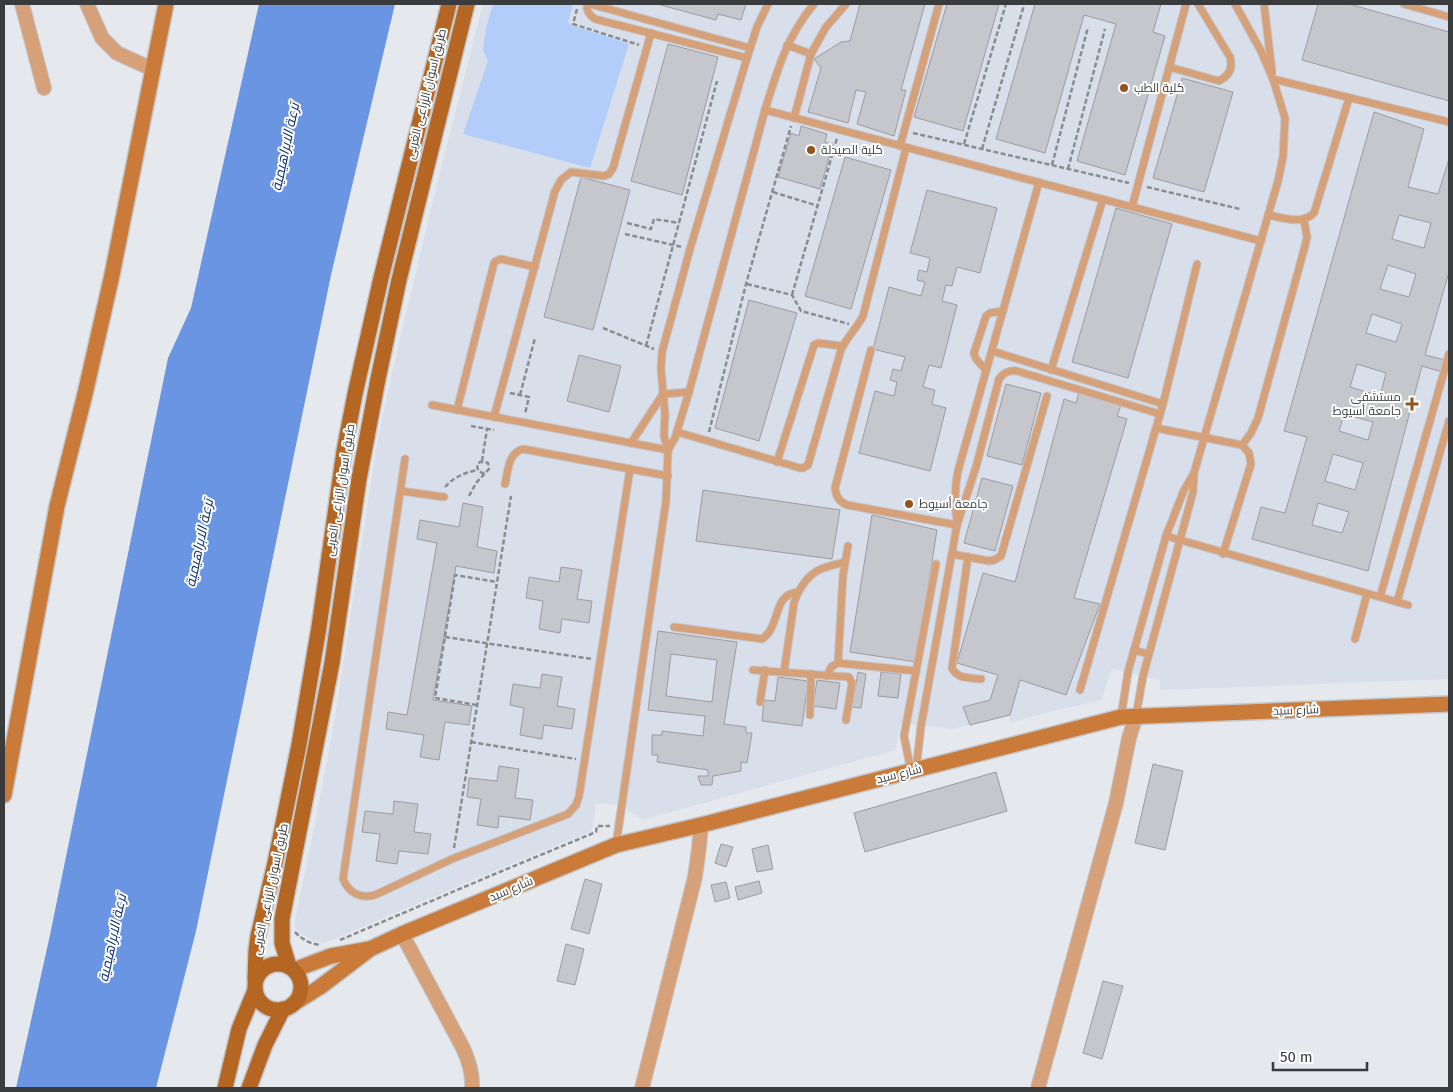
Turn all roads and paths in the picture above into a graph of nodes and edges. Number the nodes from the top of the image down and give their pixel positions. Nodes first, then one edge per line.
1 (22, 4) edge
2 (87, 4) edge
3 (166, 4) edge
4 (449, 4) edge
5 (468, 4) edge
6 (588, 4) edge
7 (768, 4) edge
8 (814, 4) edge
9 (846, 4) edge
10 (939, 4) edge
11 (1006, 4) edge
12 (1186, 4) edge
13 (1198, 4) edge
14 (1235, 4) edge
15 (1264, 4) edge
16 (1404, 4) edge
17 (1024, 5) dead end
18 (1449, 17) edge
19 (1088, 27) dead end
20 (1105, 29) dead end
21 (651, 33) junction
22 (787, 45) junction
23 (750, 48) junction
24 (811, 54) junction
25 (747, 58) junction
26 (1169, 67) junction
27 (152, 69) junction
28 (1273, 80) junction
29 (717, 81) dead end
30 (44, 88) dead end
31 (1349, 98) junction
32 (765, 110) junction
33 (794, 118) junction
34 (1449, 122) edge
35 (839, 130) junction
36 (904, 131) junction
37 (964, 144) junction
38 (903, 147) junction
39 (982, 149) junction
40 (1052, 165) junction
41 (1068, 169) junction
42 (1039, 182) junction
43 (1138, 185) junction
44 (773, 192) junction
45 (1102, 199) junction
46 (818, 206) junction
47 (1132, 207) junction
48 (1240, 209) dead end
49 (1268, 215) junction
50 (1304, 220) junction
51 (627, 223) dead end
52 (679, 224) junction
53 (626, 234) dead end
54 (1261, 241) junction
55 (673, 244) junction
56 (680, 246) dead end
57 (1197, 264) dead end
58 (534, 267) junction
59 (746, 284) junction
60 (792, 295) junction
61 (1003, 311) junction
62 (857, 326) junction
63 (603, 328) dead end
64 (535, 338) dead end
65 (646, 346) junction
66 (842, 346) junction
67 (651, 348) dead end
68 (871, 350) dead end
69 (992, 351) junction
70 (1449, 354) edge
71 (986, 370) junction
72 (1052, 370) junction
73 (501, 390) junction
74 (688, 392) junction
75 (663, 394) junction
76 (520, 395) junction
77 (1048, 396) dead end
78 (1163, 404) junction
79 (432, 405) dead end
80 (457, 410) junction
81 (1160, 414) junction
82 (494, 417) junction
83 (1449, 421) edge
84 (523, 422) junction
85 (471, 426) dead end
86 (487, 428) junction
87 (1156, 428) junction
88 (494, 430) dead end
89 (677, 432) junction
90 (712, 435) dead end
91 (1204, 437) junction
92 (631, 443) junction
93 (1242, 445) junction
94 (668, 450) junction
95 (405, 459) dead end
96 (482, 461) junction
97 (777, 462) junction
98 (630, 469) junction
99 (478, 470) junction
100 (485, 473) junction
101 (1194, 473) junction
102 (668, 476) junction
103 (505, 484) dead end
104 (401, 491) junction
105 (469, 496) dead end
106 (511, 496) dead end
107 (441, 497) joint
108 (957, 525) junction
109 (1166, 536) junction
110 (1179, 541) junction
111 (848, 546) dead end
112 (952, 554) junction
113 (1223, 554) junction
114 (968, 557) junction
115 (845, 562) junction
116 (936, 564) dead end
117 (1153, 580) junction
118 (497, 582) junction
119 (1168, 584) junction
120 (798, 592) junction
121 (1367, 594) junction
122 (1380, 598) junction
123 (1397, 602) junction
124 (1408, 605) dead end
125 (674, 627) dead end
126 (445, 637) junction
127 (1354, 639) dead end
128 (486, 643) junction
129 (1134, 650) junction
130 (1148, 654) junction
131 (601, 660) junction
132 (838, 663) junction
133 (753, 670) dead end
134 (765, 670) junction
135 (916, 671) junction
136 (784, 672) junction
137 (811, 674) junction
138 (827, 676) junction
139 (981, 679) dead end
140 (1080, 690) dead end
141 (760, 702) dead end
142 (1449, 704) edge
143 (478, 705) junction
144 (810, 715) dead end
145 (1129, 717) junction
146 (846, 720) dead end
147 (472, 742) junction
148 (585, 760) junction
149 (914, 771) junction
150 (4, 795) edge
151 (619, 825) junction
152 (701, 825) junction
153 (616, 845) junction
154 (452, 859) junction
155 (293, 927) dead end
156 (402, 934) junction
157 (336, 942) dead end
158 (327, 945) dead end
159 (370, 949) junction
160 (291, 968) junction
161 (255, 985) junction
162 (288, 1007) junction
163 (225, 1088) edge
164 (249, 1088) edge
165 (472, 1088) edge
166 (642, 1088) edge
167 (1038, 1088) edge

1 - 30 street
2 - 27 street
3 - 27 main road
4 - 161 main road, طريق اسوان الزراعى الغربى
5 - 160 main road, طريق اسوان الزراعى الغربى
6 - 21 lane
6 - 23 lane
7 - 23 lane
8 - 22 lane
9 - 24 lane
10 - 36 lane
11 - 37 path
12 - 26 lane
13 - 26 lane
14 - 28 lane
15 - 28 lane
16 - 18 lane
17 - 39 path
19 - 40 path
20 - 41 path
21 - 25 lane
21 - 58 lane
22 - 24 lane
22 - 32 lane
23 - 25 lane
24 - 33 lane
25 - 75 lane
26 - 43 lane
27 - 150 main road
28 - 31 lane
28 - 49 lane
29 - 52 path
31 - 34 lane
31 - 50 lane
32 - 33 lane
32 - 74 lane
33 - 35 lane
33 - 44 path
35 - 38 lane
35 - 46 path
36 - 37 path
36 - 38 lane
37 - 39 path
38 - 42 lane
38 - 62 lane
39 - 40 path
40 - 41 path
41 - 43 path
42 - 45 lane
42 - 61 lane
43 - 47 lane
43 - 48 path
44 - 46 path
44 - 59 path
45 - 47 lane
45 - 72 lane
46 - 60 path
47 - 54 lane
49 - 50 lane
49 - 54 lane
50 - 93 lane
51 - 52 path
52 - 55 path
53 - 55 path
54 - 91 lane
55 - 56 path
55 - 65 path
57 - 78 lane
58 - 73 lane
58 - 80 lane
59 - 60 path
59 - 90 path
60 - 62 path
61 - 69 lane
61 - 71 lane
62 - 66 lane
63 - 65 path
64 - 76 path
65 - 67 path
66 - 97 lane
66 - 97 lane
68 - 108 lane
69 - 71 lane
69 - 72 lane
70 - 122 lane
71 - 108 lane
72 - 78 lane
73 - 76 path
73 - 82 lane
74 - 75 lane
74 - 89 lane
75 - 92 lane
75 - 94 lane
76 - 84 path
77 - 114 lane
78 - 81 lane
79 - 80 lane
80 - 82 lane
81 - 87 lane
81 - 108 lane
82 - 84 lane
83 - 123 lane
84 - 92 lane
85 - 86 path
86 - 88 path
86 - 96 path
87 - 91 lane
87 - 140 lane
89 - 94 lane
89 - 97 lane
91 - 93 lane
91 - 101 lane
92 - 94 lane
93 - 113 lane
94 - 102 lane
95 - 104 lane
96 - 99 path
96 - 100 path
98 - 102 lane
98 - 103 lane
98 - 131 lane
99 - 100 path
99 - 107 path
100 - 105 path
101 - 109 lane
101 - 110 lane
102 - 151 lane
104 - 107 lane
104 - 154 lane
106 - 118 path
108 - 112 lane
109 - 110 lane
109 - 117 lane
110 - 113 lane
110 - 119 lane
111 - 115 lane
112 - 114 lane
112 - 149 lane
113 - 121 lane
114 - 139 lane
115 - 120 lane
115 - 132 lane
116 - 135 lane
117 - 119 lane
117 - 129 lane
118 - 126 path
118 - 128 path
119 - 130 lane
120 - 125 lane
120 - 136 lane
121 - 122 lane
121 - 127 lane
122 - 123 lane
123 - 124 lane
126 - 128 path
126 - 143 path
128 - 131 path
128 - 143 path
129 - 130 lane
129 - 145 lane
130 - 145 lane
131 - 148 lane
132 - 135 lane
132 - 138 lane
133 - 134 lane
134 - 136 lane
134 - 141 lane
135 - 149 lane
136 - 137 lane
137 - 138 lane
137 - 144 lane
138 - 146 lane
142 - 145 main road, شارع سيد
143 - 147 path
145 - 149 main road, شارع سيد
145 - 167 street
147 - 148 path
147 - 154 path
148 - 154 lane
149 - 152 main road, شارع سيد
151 - 153 lane
151 - 157 path
152 - 153 main road, شارع سيد
152 - 166 street
153 - 156 main road, شارع سيد
155 - 158 path
156 - 159 main road, شارع سيد
156 - 165 street
159 - 160 main road, شارع سيد
159 - 162 main road, شارع سيد
160 - 161 main road
160 - 162 main road
161 - 162 main road
161 - 163 main road, طريق اسوان الزراعى الغربى
162 - 164 main road

